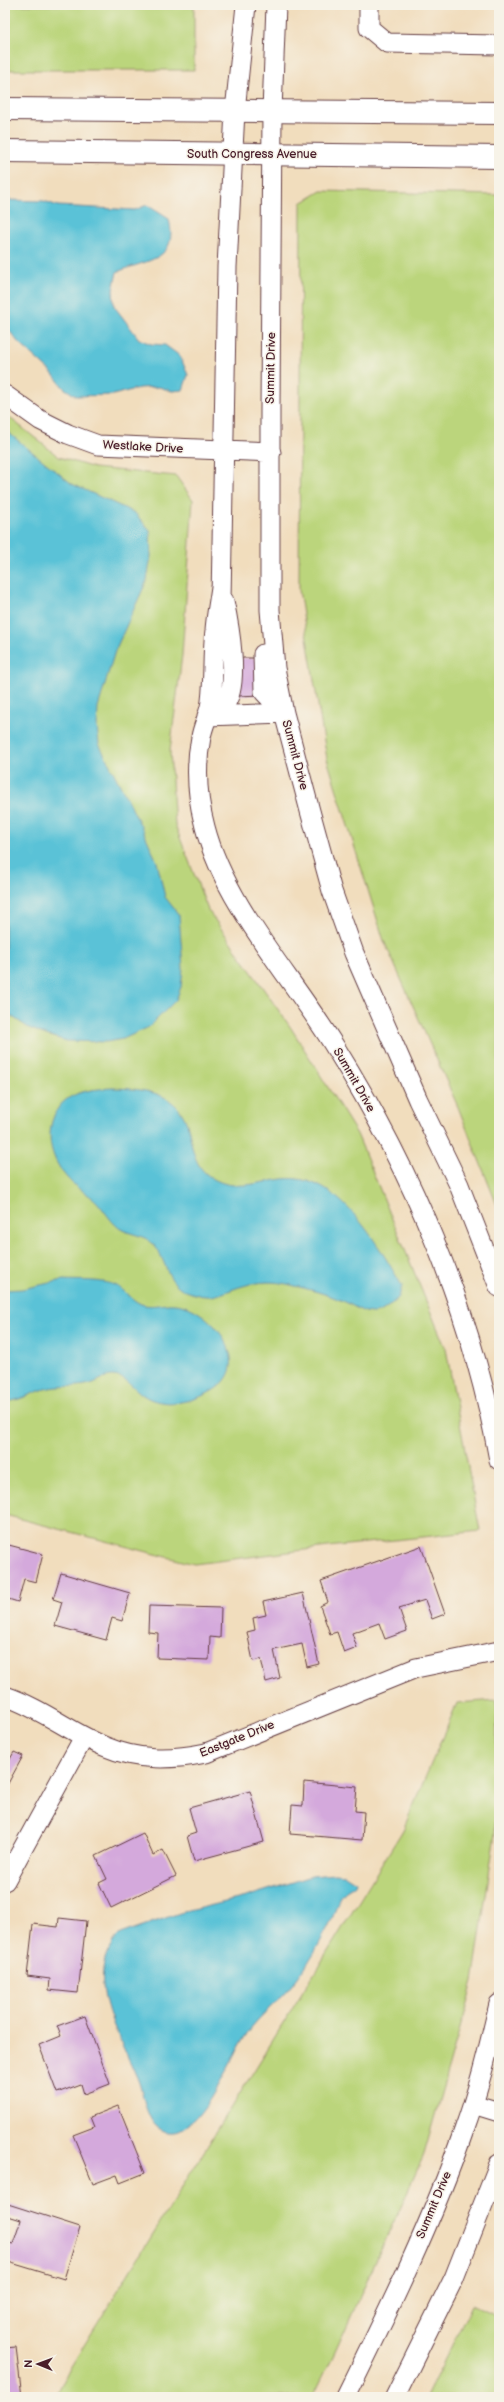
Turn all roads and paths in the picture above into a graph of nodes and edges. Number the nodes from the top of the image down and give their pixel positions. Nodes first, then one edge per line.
1 (246, 5) edge
2 (276, 5) edge
3 (369, 5) edge
4 (499, 45) edge
5 (5, 109) edge
6 (235, 111) junction
7 (272, 111) junction
8 (499, 114) edge
9 (5, 151) edge
10 (233, 154) junction
11 (272, 154) junction
12 (499, 157) edge
13 (5, 395) edge
14 (224, 451) junction
15 (270, 452) junction
16 (284, 713) junction
17 (207, 716) junction
18 (499, 1287) edge
19 (499, 1460) edge
20 (499, 1650) edge
21 (5, 1696) edge
22 (84, 1737) junction
23 (5, 1881) edge
24 (499, 2004) edge
25 (473, 2104) junction
26 (499, 2112) edge
27 (499, 2164) edge
28 (346, 2397) edge
29 (396, 2397) edge

1 - 6 street, Summit Drive
2 - 7 street, Summit Drive
3 - 4 street
5 - 6 main road
6 - 7 main road
6 - 10 street, Summit Drive
7 - 8 main road
7 - 11 street, Summit Drive
9 - 10 main road, South Congress Avenue
10 - 11 main road, South Congress Avenue
10 - 14 street, Summit Drive
11 - 12 main road, South Congress Avenue
11 - 15 street, Summit Drive
13 - 14 street, Westlake Drive
14 - 15 street, Westlake Drive
14 - 17 street, Summit Drive
15 - 16 street, Summit Drive
16 - 17 street, Summit Drive
16 - 18 street, Summit Drive
17 - 19 street, Summit Drive
20 - 22 street, Eastgate Drive
21 - 22 street, Eastgate Drive
22 - 23 street
24 - 25 street, Summit Drive
25 - 26 street
25 - 28 street, Summit Drive
27 - 29 street

